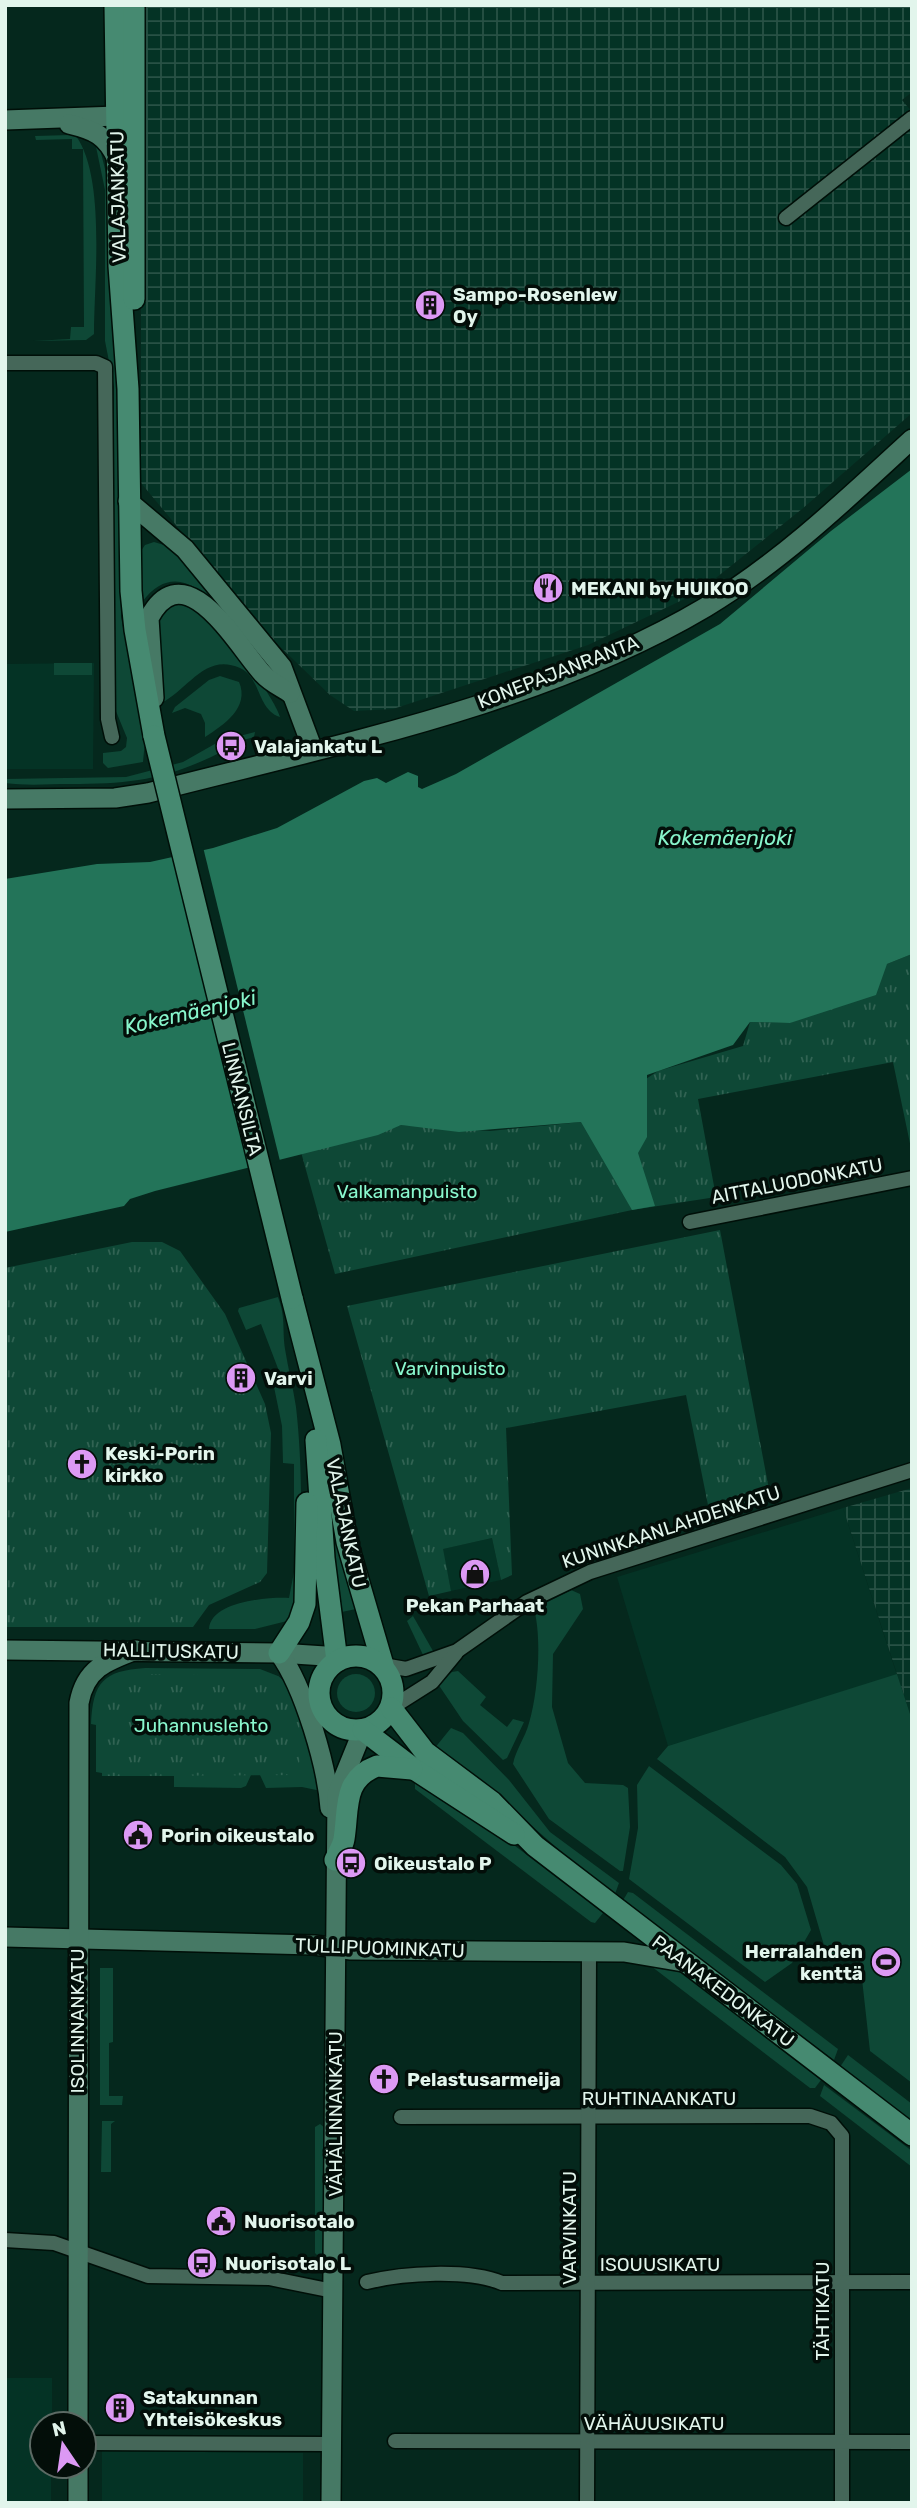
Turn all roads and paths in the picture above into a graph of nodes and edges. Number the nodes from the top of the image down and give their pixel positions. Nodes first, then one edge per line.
1 (115, 5) edge
2 (134, 5) edge
3 (117, 116) junction
4 (912, 118) edge
5 (5, 120) edge
6 (55, 120) junction
7 (126, 153) junction
8 (786, 218) dead end
9 (5, 363) edge
10 (912, 439) edge
11 (128, 501) junction
12 (159, 529) junction
13 (129, 548) junction
14 (290, 693) junction
15 (153, 732) junction
16 (112, 737) dead end
17 (313, 750) junction
18 (5, 799) edge
19 (912, 1178) edge
20 (690, 1222) dead end
21 (292, 1298) joint
22 (311, 1382) junction
23 (912, 1470) edge
24 (5, 1650) edge
25 (136, 1650) junction
26 (457, 1651) junction
27 (279, 1653) junction
28 (337, 1661) junction
29 (383, 1665) junction
30 (391, 1708) junction
31 (363, 1730) junction
32 (414, 1769) junction
33 (535, 1846) junction
34 (335, 1860) junction
35 (5, 1937) edge
36 (76, 1940) junction
37 (335, 1948) junction
38 (589, 1954) junction
39 (683, 1962) junction
40 (401, 2117) dead end
41 (589, 2117) junction
42 (831, 2123) joint
43 (912, 2135) edge
44 (5, 2240) edge
45 (78, 2250) junction
46 (368, 2282) dead end
47 (841, 2283) junction
48 (912, 2283) edge
49 (588, 2284) junction
50 (333, 2291) junction
51 (78, 2410) edge
52 (396, 2441) dead end
53 (586, 2442) junction
54 (842, 2442) junction
55 (912, 2442) edge
56 (98, 2443) edge
57 (331, 2444) junction
58 (78, 2480) edge
59 (78, 2503) edge
60 (331, 2503) edge
61 (587, 2503) edge
62 (842, 2503) edge

1 - 3 main road, VALAJANKATU
2 - 7 main road, VALAJANKATU
3 - 6 main road
3 - 7 main road, VALAJANKATU
4 - 8 street
5 - 6 main road
6 - 7 main road
7 - 11 main road, VALAJANKATU
9 - 16 street
10 - 17 main road, KONEPAJANRANTA
11 - 12 main road
11 - 13 main road, VALAJANKATU
12 - 13 main road
12 - 14 main road
13 - 15 main road, VALAJANKATU
14 - 15 main road
14 - 17 main road
15 - 21 main road, LINNANSILTA, bridge
17 - 18 main road, KONEPAJANRANTA
19 - 20 street, AITTALUODONKATU
21 - 22 main road, VALAJANKATU
22 - 27 main road
22 - 28 main road, VALAJANKATU
22 - 29 main road, VALAJANKATU
23 - 26 street, KUNINKAANLAHDENKATU
24 - 25 main road, HALLITUSKATU
25 - 27 main road, HALLITUSKATU
25 - 36 main road, ISOLINNANKATU
26 - 29 street, KUNINKAANLAHDENKATU
26 - 30 street, KUNINKAANLAHDENKATU
27 - 28 main road, HALLITUSKATU
27 - 34 main road
28 - 29 main road
28 - 31 main road
29 - 30 main road
30 - 31 main road
30 - 33 main road, PAANAKEDONKATU
31 - 32 main road, PAANAKEDONKATU
31 - 34 main road, VÄHÄLINNANKATU
32 - 33 main road, PAANAKEDONKATU
32 - 34 main road
33 - 39 main road, PAANAKEDONKATU
34 - 37 main road, VÄHÄLINNANKATU
35 - 36 main road, TULLIPUOMINKATU
36 - 37 main road, TULLIPUOMINKATU
36 - 45 main road, ISOLINNANKATU
37 - 38 main road, TULLIPUOMINKATU
37 - 50 main road, VÄHÄLINNANKATU
38 - 39 main road, TULLIPUOMINKATU
38 - 41 street, VARVINKATU
39 - 43 main road, PAANAKEDONKATU
40 - 41 street, RUHTINAANKATU
41 - 42 street, RUHTINAANKATU
41 - 49 street, VARVINKATU
42 - 47 street, TÄHTIKATU
44 - 45 street
45 - 50 street
45 - 51 main road, ISOLINNANKATU
46 - 49 street, ISOUUSIKATU
47 - 48 street, ISOUUSIKATU
47 - 49 street, ISOUUSIKATU
47 - 54 street, TÄHTIKATU
49 - 53 street, VARVINKATU
50 - 57 main road, VÄHÄLINNANKATU
52 - 53 street, VÄHÄUUSIKATU
53 - 54 street, VÄHÄUUSIKATU
53 - 61 street, VARVINKATU
54 - 55 street, VÄHÄUUSIKATU
54 - 62 street, TÄHTIKATU
56 - 57 street
57 - 60 main road, VÄHÄLINNANKATU
58 - 59 main road

